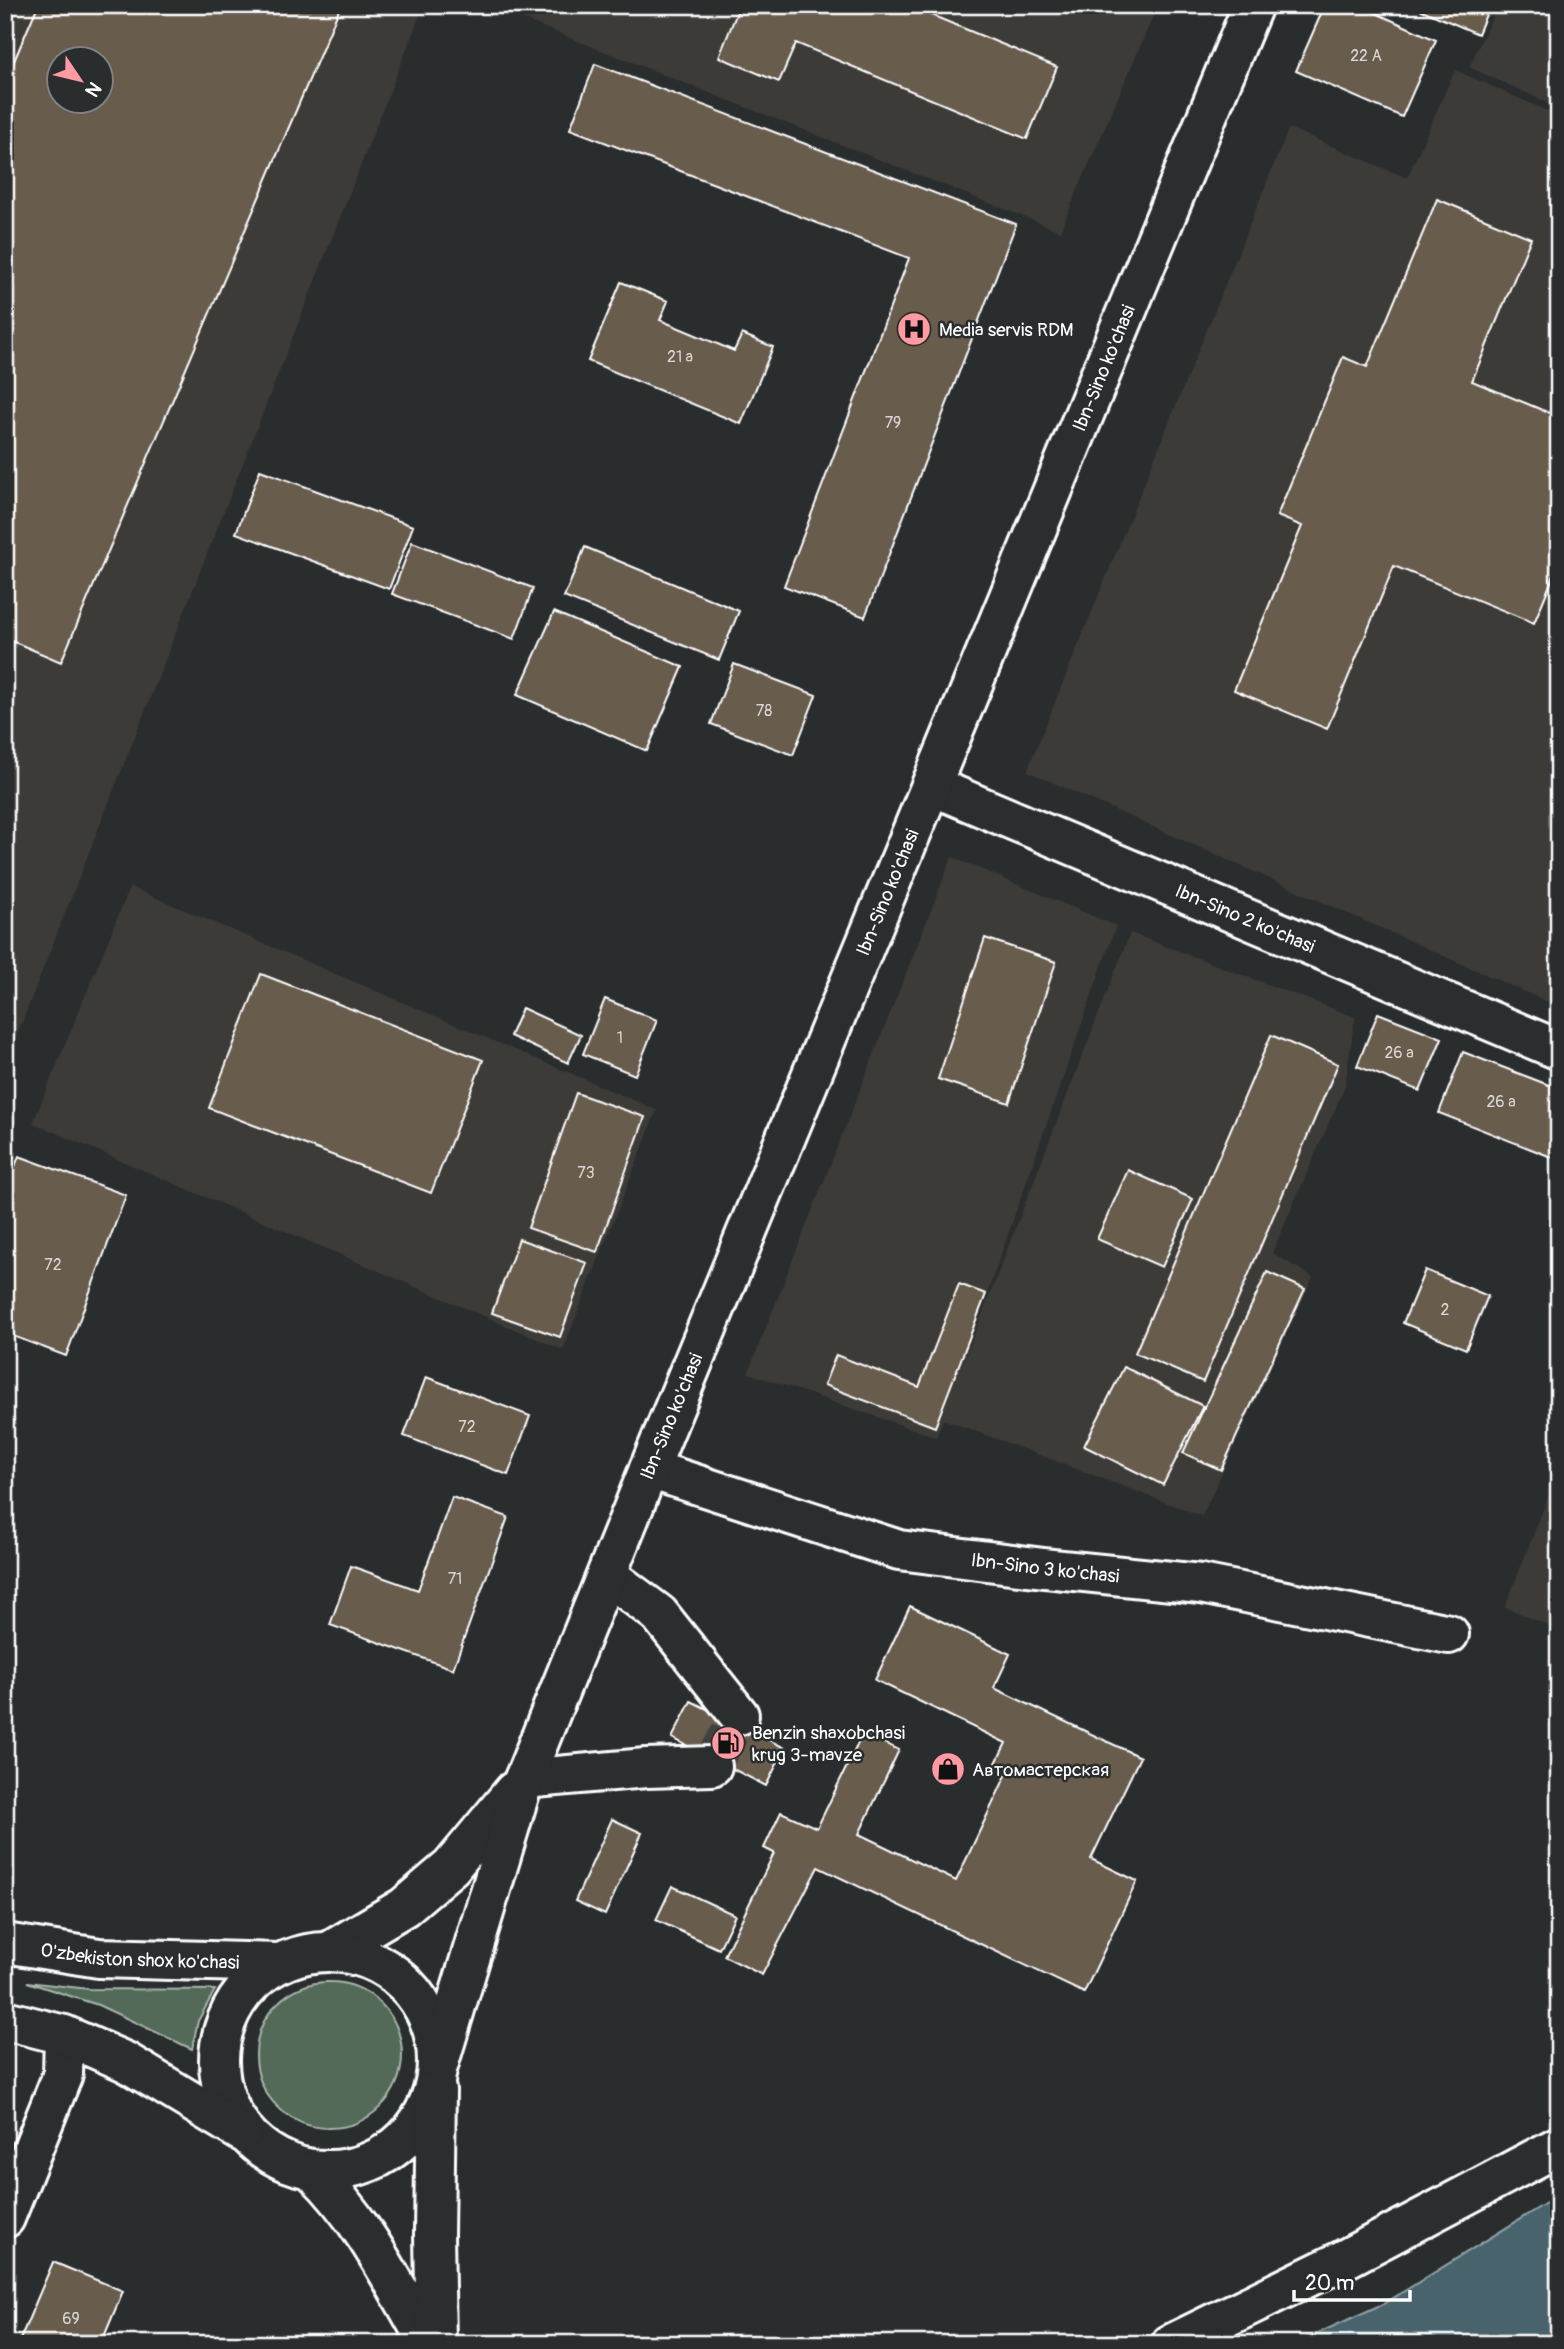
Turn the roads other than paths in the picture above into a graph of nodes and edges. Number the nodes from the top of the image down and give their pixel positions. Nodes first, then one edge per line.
1 (1253, 5) edge
2 (932, 786) junction
3 (1559, 1050) edge
4 (649, 1469) junction
5 (607, 1575) junction
6 (1449, 1634) dead end
7 (739, 1716) dead end
8 (712, 1766) dead end
9 (524, 1779) junction
10 (5, 1942) edge
11 (330, 1951) junction
12 (278, 1963) junction
13 (5, 2020) edge
14 (64, 2035) junction
15 (437, 2075) junction
16 (244, 2133) junction
17 (1559, 2146) edge
18 (313, 2171) junction
19 (5, 2218) edge
20 (429, 2344) edge
21 (436, 2344) edge
22 (1171, 2344) edge

1 - 2 main road, Ibn-Sino ko'chasi
2 - 3 main road, Ibn-Sino 2 ko'chasi
2 - 4 main road, Ibn-Sino ko'chasi
4 - 5 main road, Ibn-Sino ko'chasi
4 - 6 main road, Ibn-Sino 3 ko'chasi
5 - 7 main road
5 - 9 main road, Ibn-Sino ko'chasi
8 - 9 main road
9 - 11 main road
9 - 15 main road
10 - 12 main road, O'zbekiston shox ko'chasi
11 - 12 main road
11 - 15 main road
12 - 16 main road
13 - 14 main road
14 - 16 main road
14 - 19 main road
15 - 18 main road
15 - 21 main road
16 - 18 main road
17 - 22 main road
18 - 20 main road

